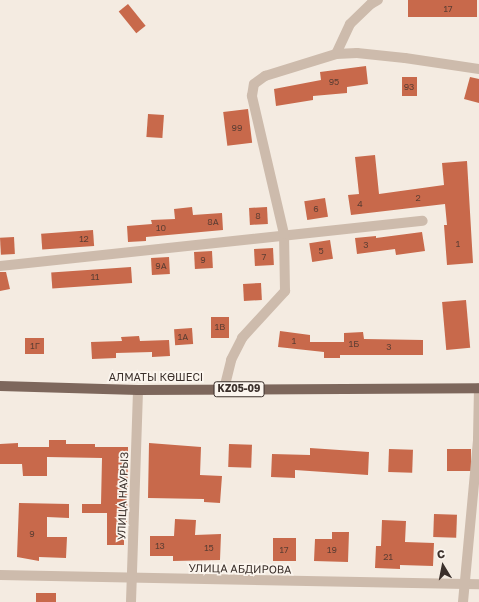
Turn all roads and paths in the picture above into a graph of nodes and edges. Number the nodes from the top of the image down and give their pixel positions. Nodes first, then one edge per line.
1 (378, 0) edge
2 (336, 54) junction
3 (479, 69) edge
4 (423, 221) dead end
5 (284, 234) junction
6 (0, 266) edge
7 (0, 386) edge
8 (479, 388) edge
9 (224, 389) junction
10 (138, 390) junction
11 (0, 575) edge
12 (132, 579) junction
13 (465, 583) junction
14 (479, 584) edge
15 (131, 602) edge
16 (463, 602) edge

1 - 2 street
2 - 3 street
2 - 5 street
4 - 5 street
5 - 6 street
5 - 9 street
7 - 10 main road, АЛМАТЫ КӨШЕСІ / KZ05-09
8 - 9 main road, АЛМАТЫ КӨШЕСІ / KZ05-09
8 - 13 street
9 - 10 main road, АЛМАТЫ КӨШЕСІ / KZ05-09
10 - 12 street, УЛИЦА НАУРЫЗ
11 - 12 street, УЛИЦА АБДИРОВА
12 - 13 street, УЛИЦА АБДИРОВА
12 - 15 street, УЛИЦА НАУРЫЗ
13 - 14 street, УЛИЦА АБДИРОВА
13 - 16 street

